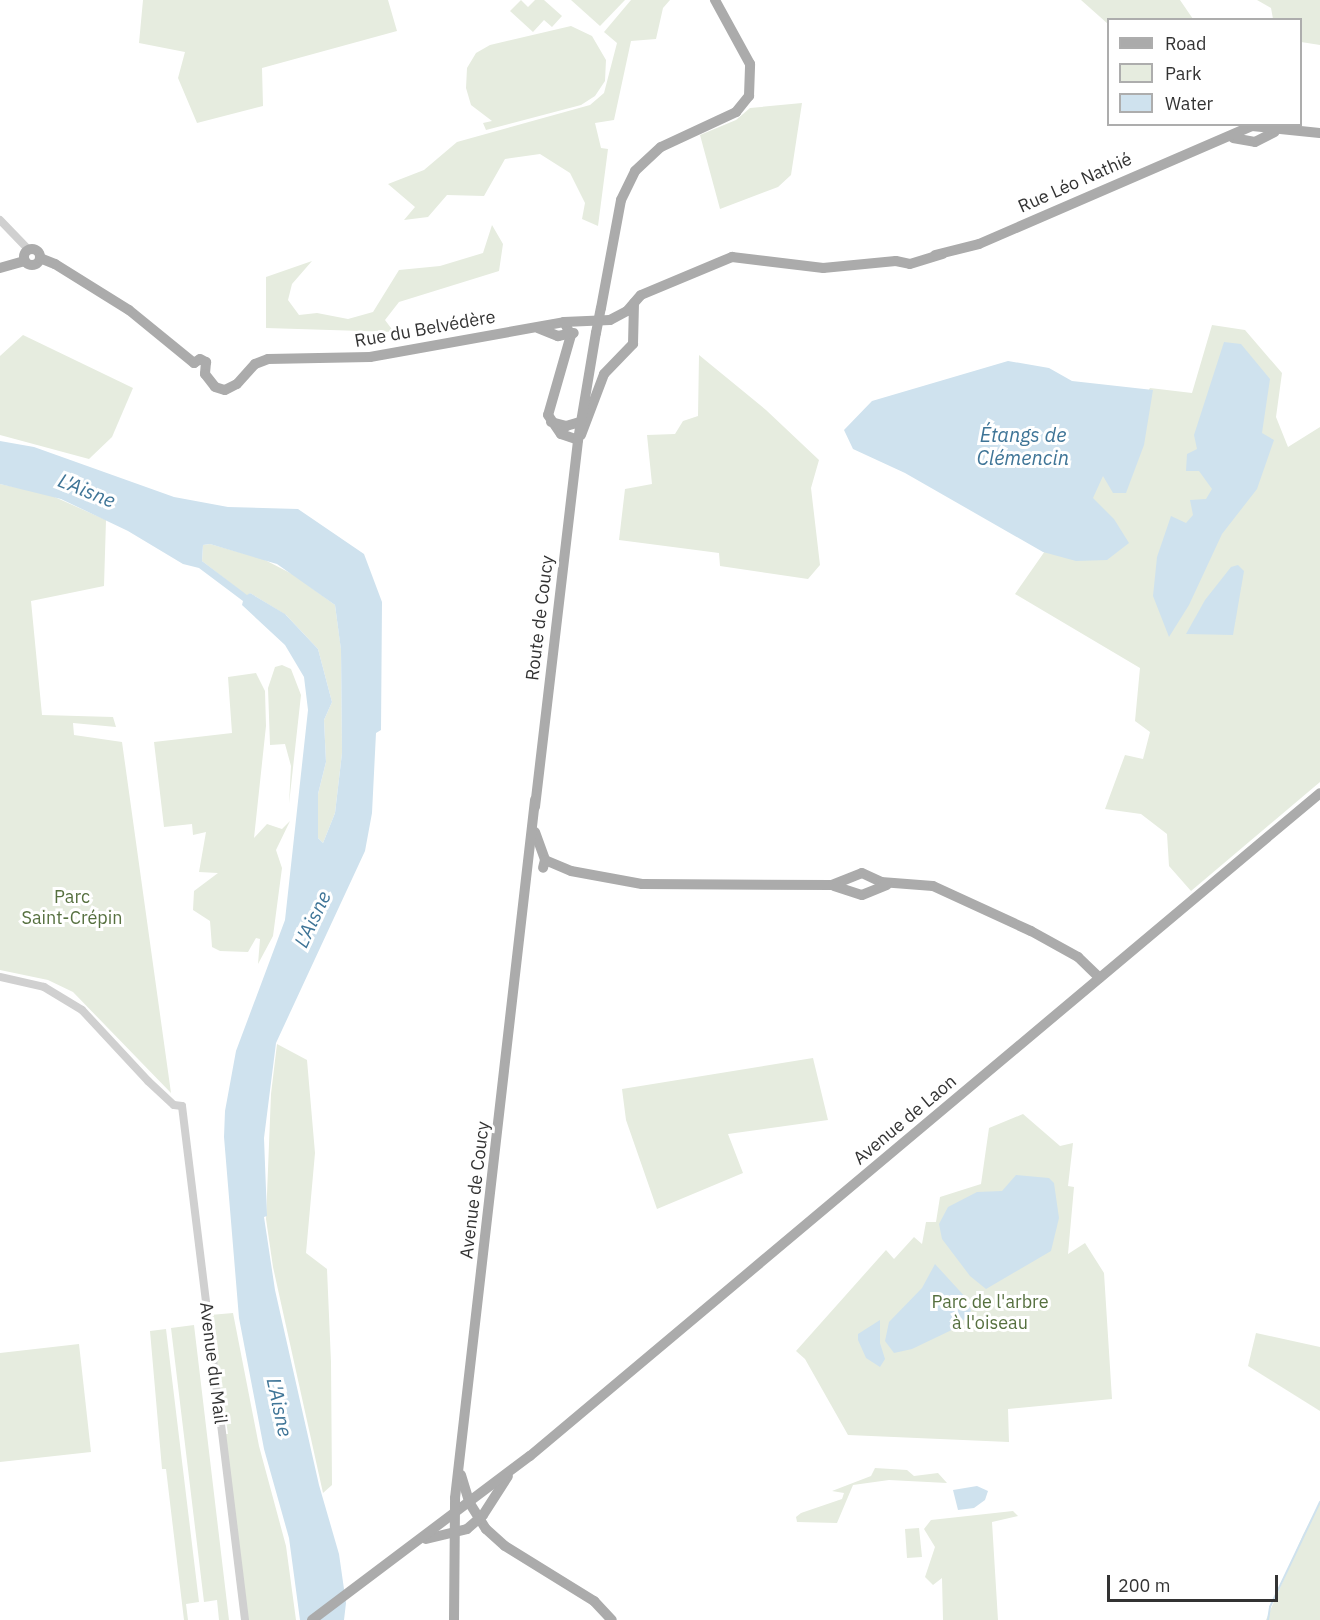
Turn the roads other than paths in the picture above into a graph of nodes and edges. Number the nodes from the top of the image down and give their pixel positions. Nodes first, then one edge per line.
1 (715, 0) edge
2 (1320, 133) edge
3 (0, 220) edge
4 (27, 256) junction
5 (0, 268) edge
6 (634, 303) junction
7 (620, 316) junction
8 (632, 321) junction
9 (564, 322) junction
10 (586, 323) junction
11 (535, 327) junction
12 (597, 328) junction
13 (571, 335) junction
14 (558, 336) junction
15 (564, 357) junction
16 (551, 422) junction
17 (580, 422) junction
18 (578, 440) junction
19 (1320, 793) edge
20 (535, 800) junction
21 (527, 860) junction
22 (541, 863) junction
23 (851, 884) junction
24 (871, 885) junction
25 (522, 912) junction
26 (0, 977) edge
27 (1100, 978) junction
28 (511, 1471) junction
29 (460, 1472) junction
30 (465, 1488) junction
31 (482, 1493) junction
32 (469, 1502) junction
33 (490, 1504) junction
34 (454, 1514) junction
35 (478, 1521) junction
36 (456, 1535) junction
37 (496, 1537) junction
38 (424, 1539) junction
39 (245, 1620) edge
40 (312, 1620) edge
41 (454, 1620) edge
42 (612, 1620) edge

1 - 12 main road, Route de Coucy, bridge
2 - 6 main road, Rue Léo Nathié
3 - 4 street
4 - 5 main road
4 - 11 main road, Rue du Belvédère
6 - 7 main road, Rue Léo Nathié
6 - 8 main road
7 - 8 main road
7 - 12 main road, Rue du Belvédère
8 - 18 main road
9 - 10 main road, Rue du Belvédère
9 - 11 main road, Rue du Belvédère
9 - 13 main road
9 - 14 main road
10 - 12 main road, Rue du Belvédère
10 - 13 main road
11 - 14 main road
12 - 17 main road, Route de Coucy
13 - 14 main road
13 - 15 main road
14 - 15 main road
15 - 16 main road
16 - 17 main road
16 - 18 main road
17 - 18 main road, Route de Coucy
18 - 20 main road, Route de Coucy
19 - 27 main road, Avenue de Laon
20 - 21 main road, Route de Coucy
20 - 22 main road, Route de Coucy
21 - 22 main road
21 - 22 main road
21 - 25 main road, Avenue de Coucy
22 - 23 main road
22 - 25 main road, Avenue de Coucy
23 - 24 main road
23 - 24 main road
24 - 27 main road
25 - 29 main road, Avenue de Coucy
26 - 39 street, Avenue du Mail
27 - 28 main road, Avenue de Laon
28 - 31 main road
28 - 33 main road
29 - 30 main road
29 - 34 main road, Avenue de Coucy
30 - 31 main road
30 - 32 main road
31 - 32 main road
32 - 34 main road
32 - 35 main road
33 - 35 main road
33 - 37 main road
34 - 36 main road, Avenue de Coucy
34 - 38 main road
35 - 36 main road
35 - 37 main road
36 - 38 main road
36 - 41 main road, Avenue de Coucy
37 - 42 main road
38 - 40 main road

